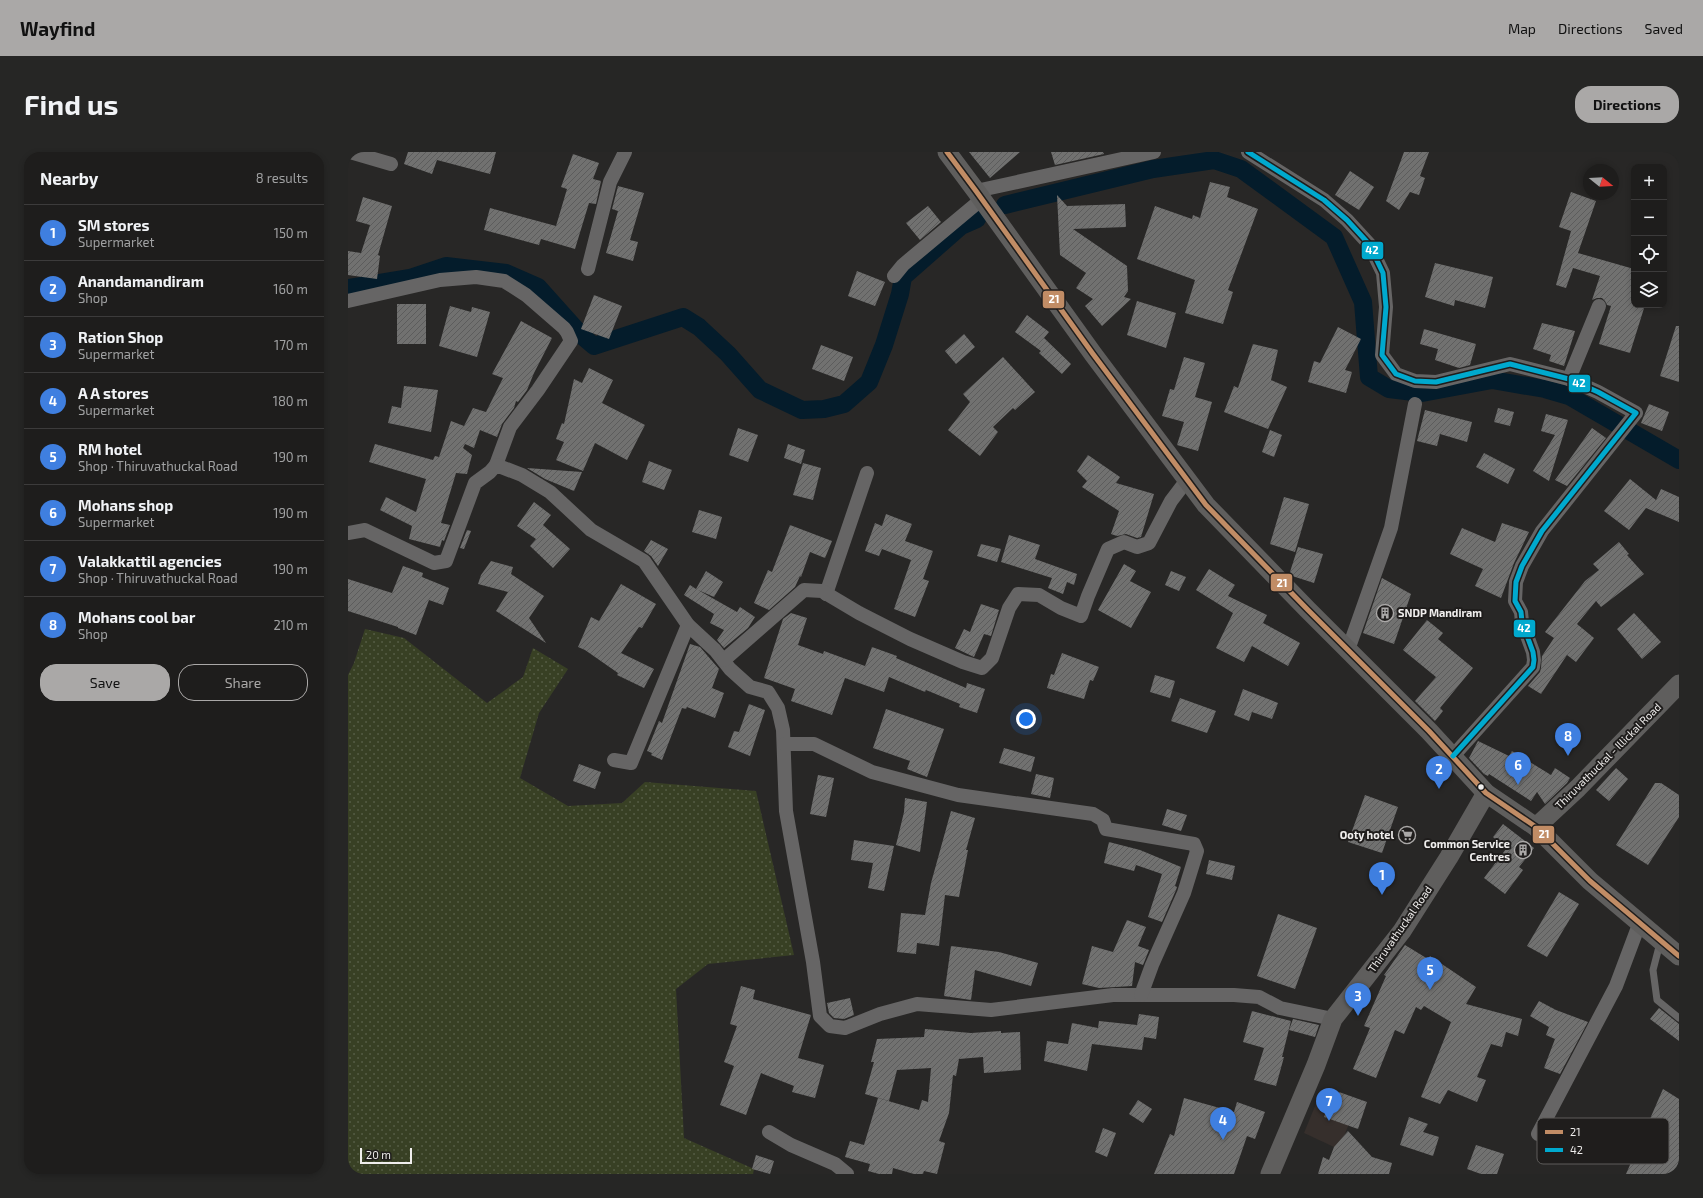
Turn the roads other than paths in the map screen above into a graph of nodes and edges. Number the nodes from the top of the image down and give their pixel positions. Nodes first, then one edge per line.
1 (350, 152) edge
2 (625, 152) edge
3 (947, 152) edge
4 (1154, 152) edge
5 (1248, 152) edge
6 (391, 164) dead end
7 (981, 198) junction
8 (588, 268) dead end
9 (894, 276) dead end
10 (348, 301) edge
11 (1599, 306) dead end
12 (1569, 379) junction
13 (1415, 404) dead end
14 (496, 465) junction
15 (867, 473) dead end
16 (1187, 480) junction
17 (348, 533) edge
18 (826, 594) junction
19 (688, 624) junction
20 (1348, 650) junction
21 (724, 660) junction
22 (1679, 684) edge
23 (784, 744) junction
24 (1453, 756) junction
25 (614, 760) dead end
26 (1486, 793) junction
27 (1536, 827) junction
28 (1640, 922) junction
29 (1661, 940) junction
30 (1679, 956) edge
31 (1141, 995) junction
32 (1333, 1018) junction
33 (1679, 1018) edge
34 (1546, 1118) edge
35 (769, 1132) dead end
36 (847, 1174) edge
37 (1270, 1174) edge

1 - 6 street
2 - 8 street
3 - 7 main road
4 - 7 street
5 - 12 street
7 - 9 street
7 - 16 main road
10 - 14 street
11 - 12 street
12 - 24 street
13 - 20 street
14 - 17 street
14 - 19 street
15 - 18 street
16 - 18 street
16 - 20 main road
18 - 21 street
19 - 21 street
19 - 25 street
20 - 24 main road
21 - 23 street
22 - 27 main road, Thiruvathuckal - Illickal Road
23 - 31 street
23 - 31 street
24 - 26 main road
26 - 27 main road
26 - 32 main road, Thiruvathuckal Road
27 - 28 main road
28 - 29 main road
28 - 34 street
29 - 30 main road
29 - 33 lane
31 - 32 street
32 - 37 main road, Thiruvathuckal Road
35 - 36 street

